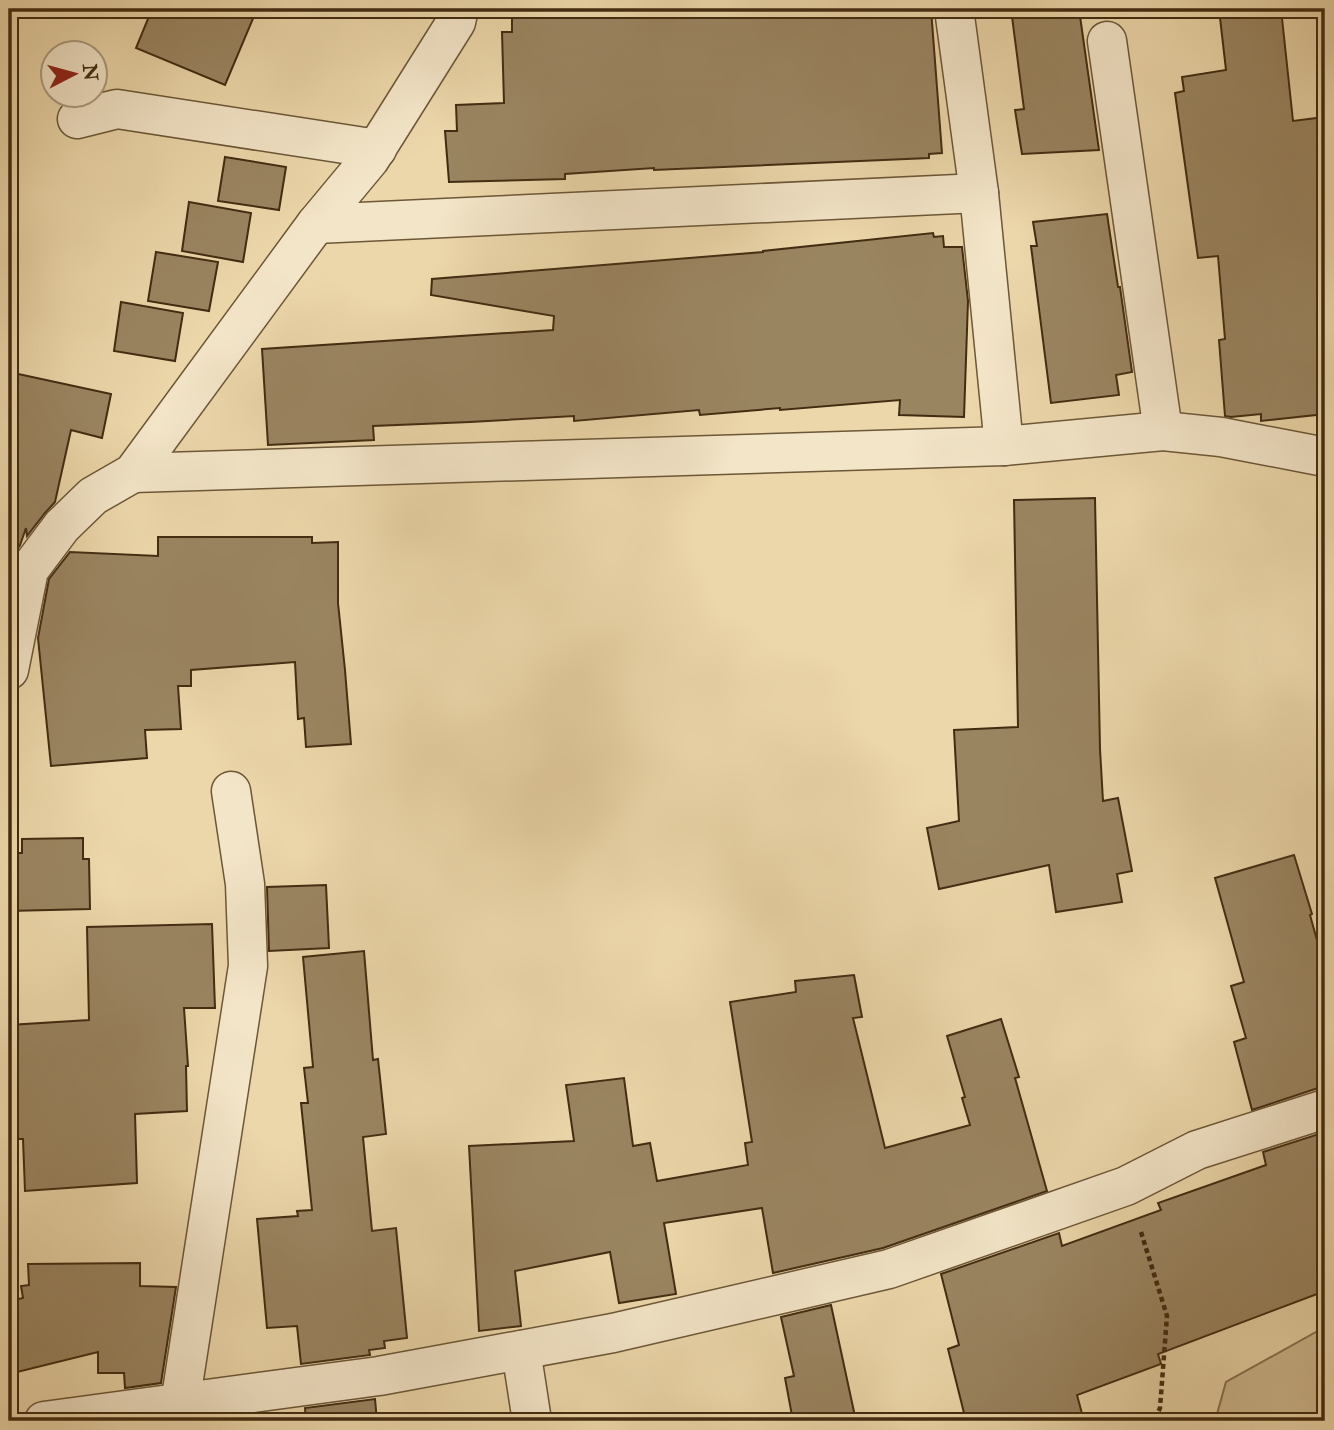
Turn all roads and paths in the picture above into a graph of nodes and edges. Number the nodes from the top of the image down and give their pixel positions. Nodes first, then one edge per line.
1 (459, 9) edge
2 (954, 9) edge
3 (1107, 41) dead end
4 (77, 119) dead end
5 (377, 149) junction
6 (979, 193) junction
7 (316, 224) junction
8 (1163, 431) junction
9 (1004, 446) junction
10 (1325, 457) edge
11 (133, 473) junction
12 (9, 670) edge
13 (231, 791) dead end
14 (1325, 1109) edge
15 (1126, 1186) junction
16 (521, 1350) junction
17 (180, 1404) junction
18 (44, 1421) edge
19 (532, 1421) edge
20 (1154, 1421) edge

1 - 5 street
2 - 6 street
3 - 8 street
4 - 5 street
5 - 7 street
6 - 7 street
6 - 9 street
7 - 11 street
8 - 9 street
8 - 10 street
9 - 11 street
11 - 12 street
13 - 17 street
14 - 15 street
15 - 16 street
15 - 20 path
16 - 17 street
16 - 19 street
17 - 18 street

